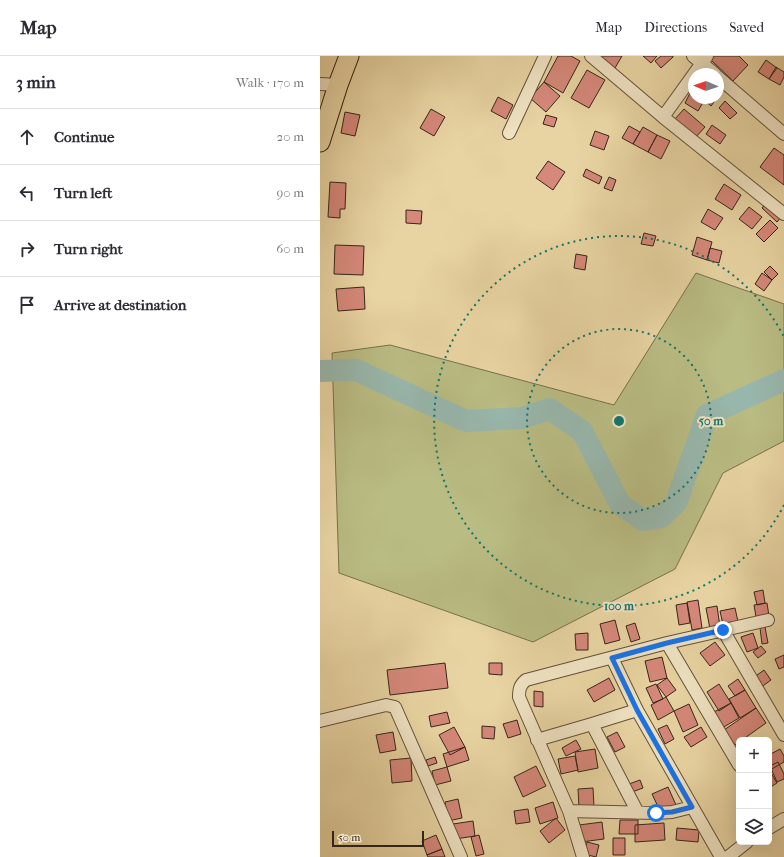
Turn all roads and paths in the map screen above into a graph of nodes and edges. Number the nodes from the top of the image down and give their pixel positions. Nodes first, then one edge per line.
1 (349, 56) edge
2 (545, 56) edge
3 (591, 56) edge
4 (700, 58) edge
5 (709, 68) edge
6 (724, 82) edge
7 (329, 84) edge
8 (663, 117) junction
9 (509, 133) dead end
10 (784, 134) edge
11 (320, 142) edge
12 (784, 214) edge
13 (768, 620) dead end
14 (723, 630) junction
15 (667, 643) junction
16 (612, 658) junction
17 (637, 710) junction
18 (320, 721) edge
19 (592, 724) junction
20 (784, 735) edge
21 (537, 740) junction
22 (736, 760) edge
23 (692, 807) junction
24 (569, 811) junction
25 (638, 813) junction
26 (743, 845) edge
27 (461, 857) edge
28 (583, 857) edge
29 (721, 857) edge
30 (728, 857) edge

1 - 7 main road
2 - 9 street
3 - 8 street
4 - 5 street
4 - 8 street
6 - 10 street
7 - 11 main road
8 - 12 street
13 - 14 street
14 - 15 street
14 - 20 street
15 - 16 street
15 - 22 street
16 - 17 street
16 - 21 street
17 - 19 street
17 - 23 street
18 - 27 street
19 - 21 street
19 - 25 street
21 - 24 street
23 - 25 street
23 - 29 street
24 - 25 street
24 - 28 street
26 - 30 street

